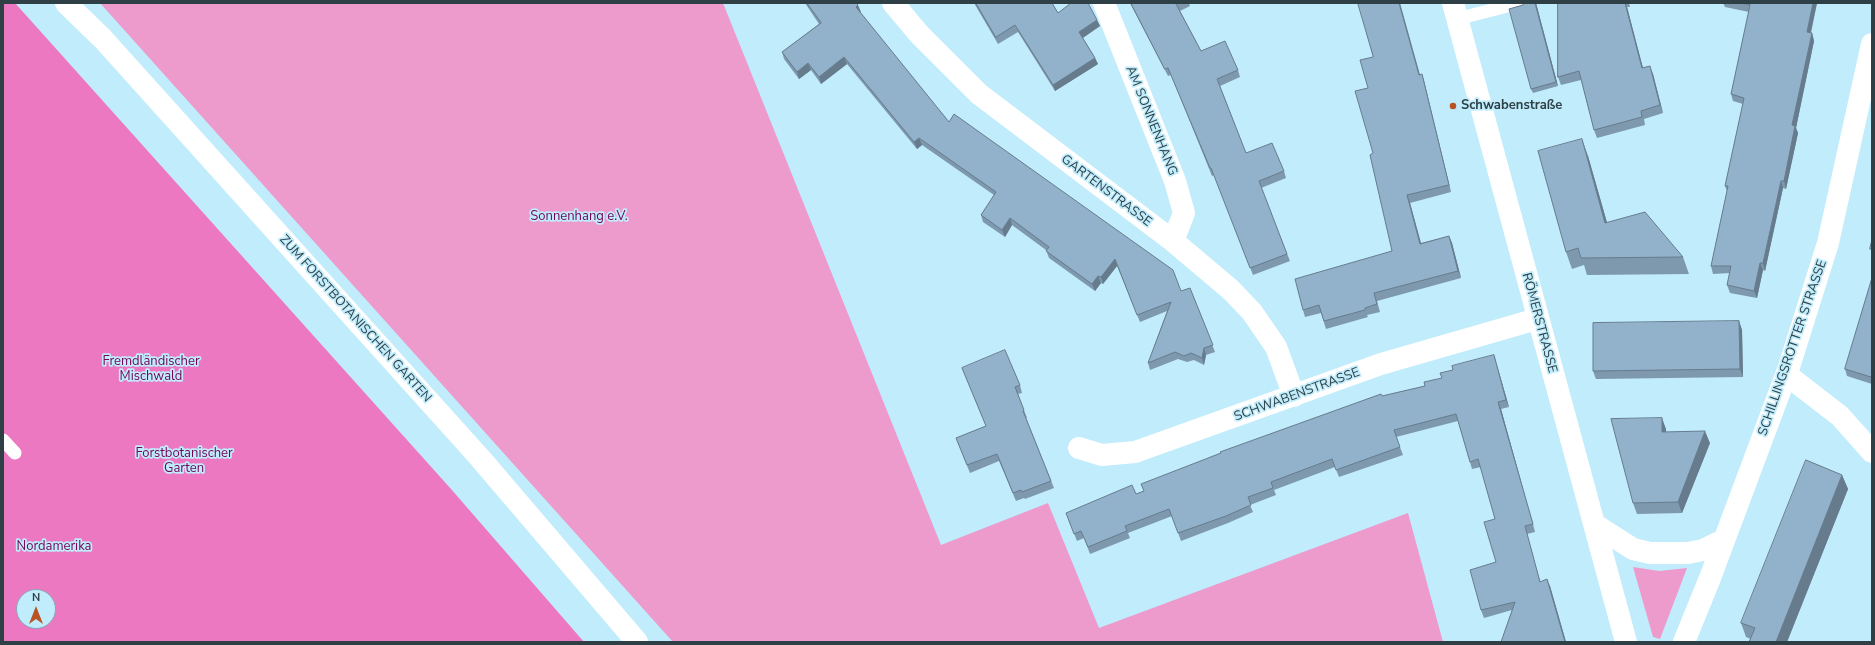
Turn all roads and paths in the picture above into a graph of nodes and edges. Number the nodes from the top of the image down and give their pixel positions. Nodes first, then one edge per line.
1 (66, 3) edge
2 (893, 3) edge
3 (1104, 3) edge
4 (1518, 3) edge
5 (1455, 11) edge
6 (1872, 44) edge
7 (1173, 241) junction
8 (1538, 319) junction
9 (1786, 375) junction
10 (1294, 396) junction
11 (3, 440) edge
12 (1079, 448) dead end
13 (1872, 452) edge
14 (15, 453) dead end
15 (1594, 524) junction
16 (1724, 540) junction
17 (637, 642) edge
18 (1626, 642) edge
19 (1684, 642) edge

1 - 17 street, ZUM FORSTBOTANISCHEN GARTEN
2 - 7 street, GARTENSTRASSE
3 - 7 street, AM SONNENHANG
4 - 5 lane
5 - 8 street, RÖMERSTRASSE
6 - 9 street, SCHILLINGSROTTER STRASSE
7 - 10 street, GARTENSTRASSE
8 - 10 street, SCHWABENSTRASSE
8 - 15 street, RÖMERSTRASSE
9 - 13 street
9 - 16 street, SCHILLINGSROTTER STRASSE
10 - 12 street, SCHWABENSTRASSE
11 - 14 lane
15 - 16 street
15 - 18 street, RÖMERSTRASSE
16 - 19 street, SCHILLINGSROTTER STRASSE

